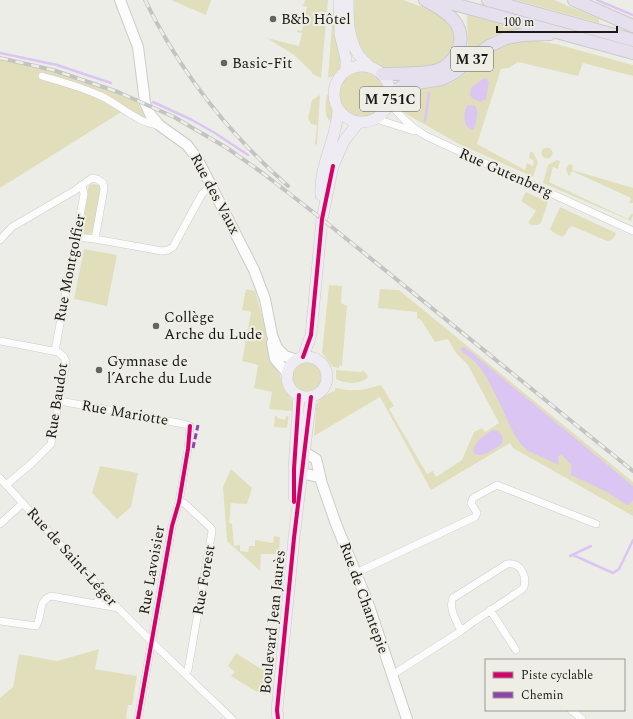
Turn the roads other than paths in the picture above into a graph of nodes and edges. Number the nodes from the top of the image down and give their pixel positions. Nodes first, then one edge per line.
1 (120, 0) edge
2 (339, 0) edge
3 (348, 0) edge
4 (425, 0) edge
5 (439, 0) edge
6 (488, 0) edge
7 (574, 0) edge
8 (633, 26) edge
9 (557, 32) junction
10 (633, 40) edge
11 (633, 53) edge
12 (369, 66) junction
13 (346, 70) junction
14 (382, 74) junction
15 (42, 76) dead end
16 (390, 98) junction
17 (338, 110) junction
18 (376, 119) junction
19 (358, 123) junction
20 (159, 125) junction
21 (426, 136) junction
22 (82, 185) junction
23 (211, 185) junction
24 (322, 214) junction
25 (633, 231) edge
26 (76, 237) junction
27 (95, 239) junction
28 (0, 240) edge
29 (311, 334) junction
30 (272, 335) junction
31 (0, 341) edge
32 (55, 351) junction
33 (300, 359) junction
34 (316, 359) junction
35 (288, 374) junction
36 (299, 395) junction
37 (311, 397) junction
38 (60, 401) junction
39 (190, 426) joint
40 (304, 452) junction
41 (298, 469) junction
42 (320, 477) junction
43 (0, 478) edge
44 (6, 485) junction
45 (179, 502) junction
46 (23, 503) junction
47 (0, 524) edge
48 (596, 524) dead end
49 (356, 573) junction
50 (103, 591) junction
51 (96, 604) junction
52 (118, 608) junction
53 (490, 610) junction
54 (0, 621) edge
55 (461, 631) junction
56 (151, 641) junction
57 (516, 650) dead end
58 (184, 673) junction
59 (392, 675) junction
60 (572, 711) edge
61 (276, 716) edge
62 (138, 719) edge
63 (232, 719) edge
64 (407, 719) edge
65 (582, 719) edge

1 - 20 street, Rue des Vaux
2 - 13 main road, M 751C
3 - 12 main road, M 751C
4 - 14 highway, M 37
5 - 9 highway, M 37
6 - 10 highway
7 - 8 highway
9 - 11 highway, M 37
9 - 16 highway, M 37
12 - 13 main road, M 751C
12 - 14 main road, M 751C
13 - 17 main road, M 751C
14 - 16 main road, M 751C
15 - 20 street
16 - 18 main road, M 751C
16 - 21 street, Rue Gutenberg
17 - 19 main road, M 751C
17 - 24 main road
18 - 19 main road, M 751C
18 - 21 street
19 - 24 main road
20 - 23 street, Rue des Vaux
21 - 25 street, Rue Gutenberg
22 - 26 street, Rue Montgolfier
22 - 27 street
22 - 28 street
23 - 27 street
23 - 30 street, Rue des Vaux
24 - 29 main road
26 - 27 street
26 - 32 street, Rue Montgolfier
29 - 33 main road
29 - 34 main road
30 - 33 street, Rue des Vaux
30 - 35 street, Rue des Vaux
31 - 32 street
32 - 38 street, Rue Baudot
33 - 34 main road
33 - 35 main road
34 - 37 main road
35 - 36 main road
36 - 37 main road
36 - 41 main road, Boulevard Jean Jaurès
37 - 40 main road, Boulevard Jean Jaurès
38 - 39 street, Rue Mariotte
38 - 44 street, Rue Baudot
39 - 45 street, Rue Lavoisier
40 - 41 main road, Boulevard Jean Jaurès
40 - 42 street, Rue de Chantepie
41 - 42 street
41 - 61 main road, Boulevard Jean Jaurès
42 - 49 street, Rue de Chantepie
43 - 44 street, Rue de Saint-Léger
44 - 46 street, Rue de Saint-Léger
45 - 56 street, Rue Lavoisier
45 - 58 street, Rue Forest
46 - 47 street
46 - 50 street, Rue de Saint-Léger
48 - 49 street
49 - 59 street, Rue de Chantepie
50 - 51 street
50 - 52 street, Rue de Saint-Léger
51 - 52 street
51 - 54 street
52 - 56 street, Rue de Saint-Léger
53 - 55 street
53 - 55 street
53 - 57 street
55 - 59 street
56 - 58 street, Rue de Saint-Léger
56 - 62 street, Rue Lavoisier
58 - 63 street, Rue de Saint-Léger
59 - 64 street, Rue de Chantepie
60 - 65 street

